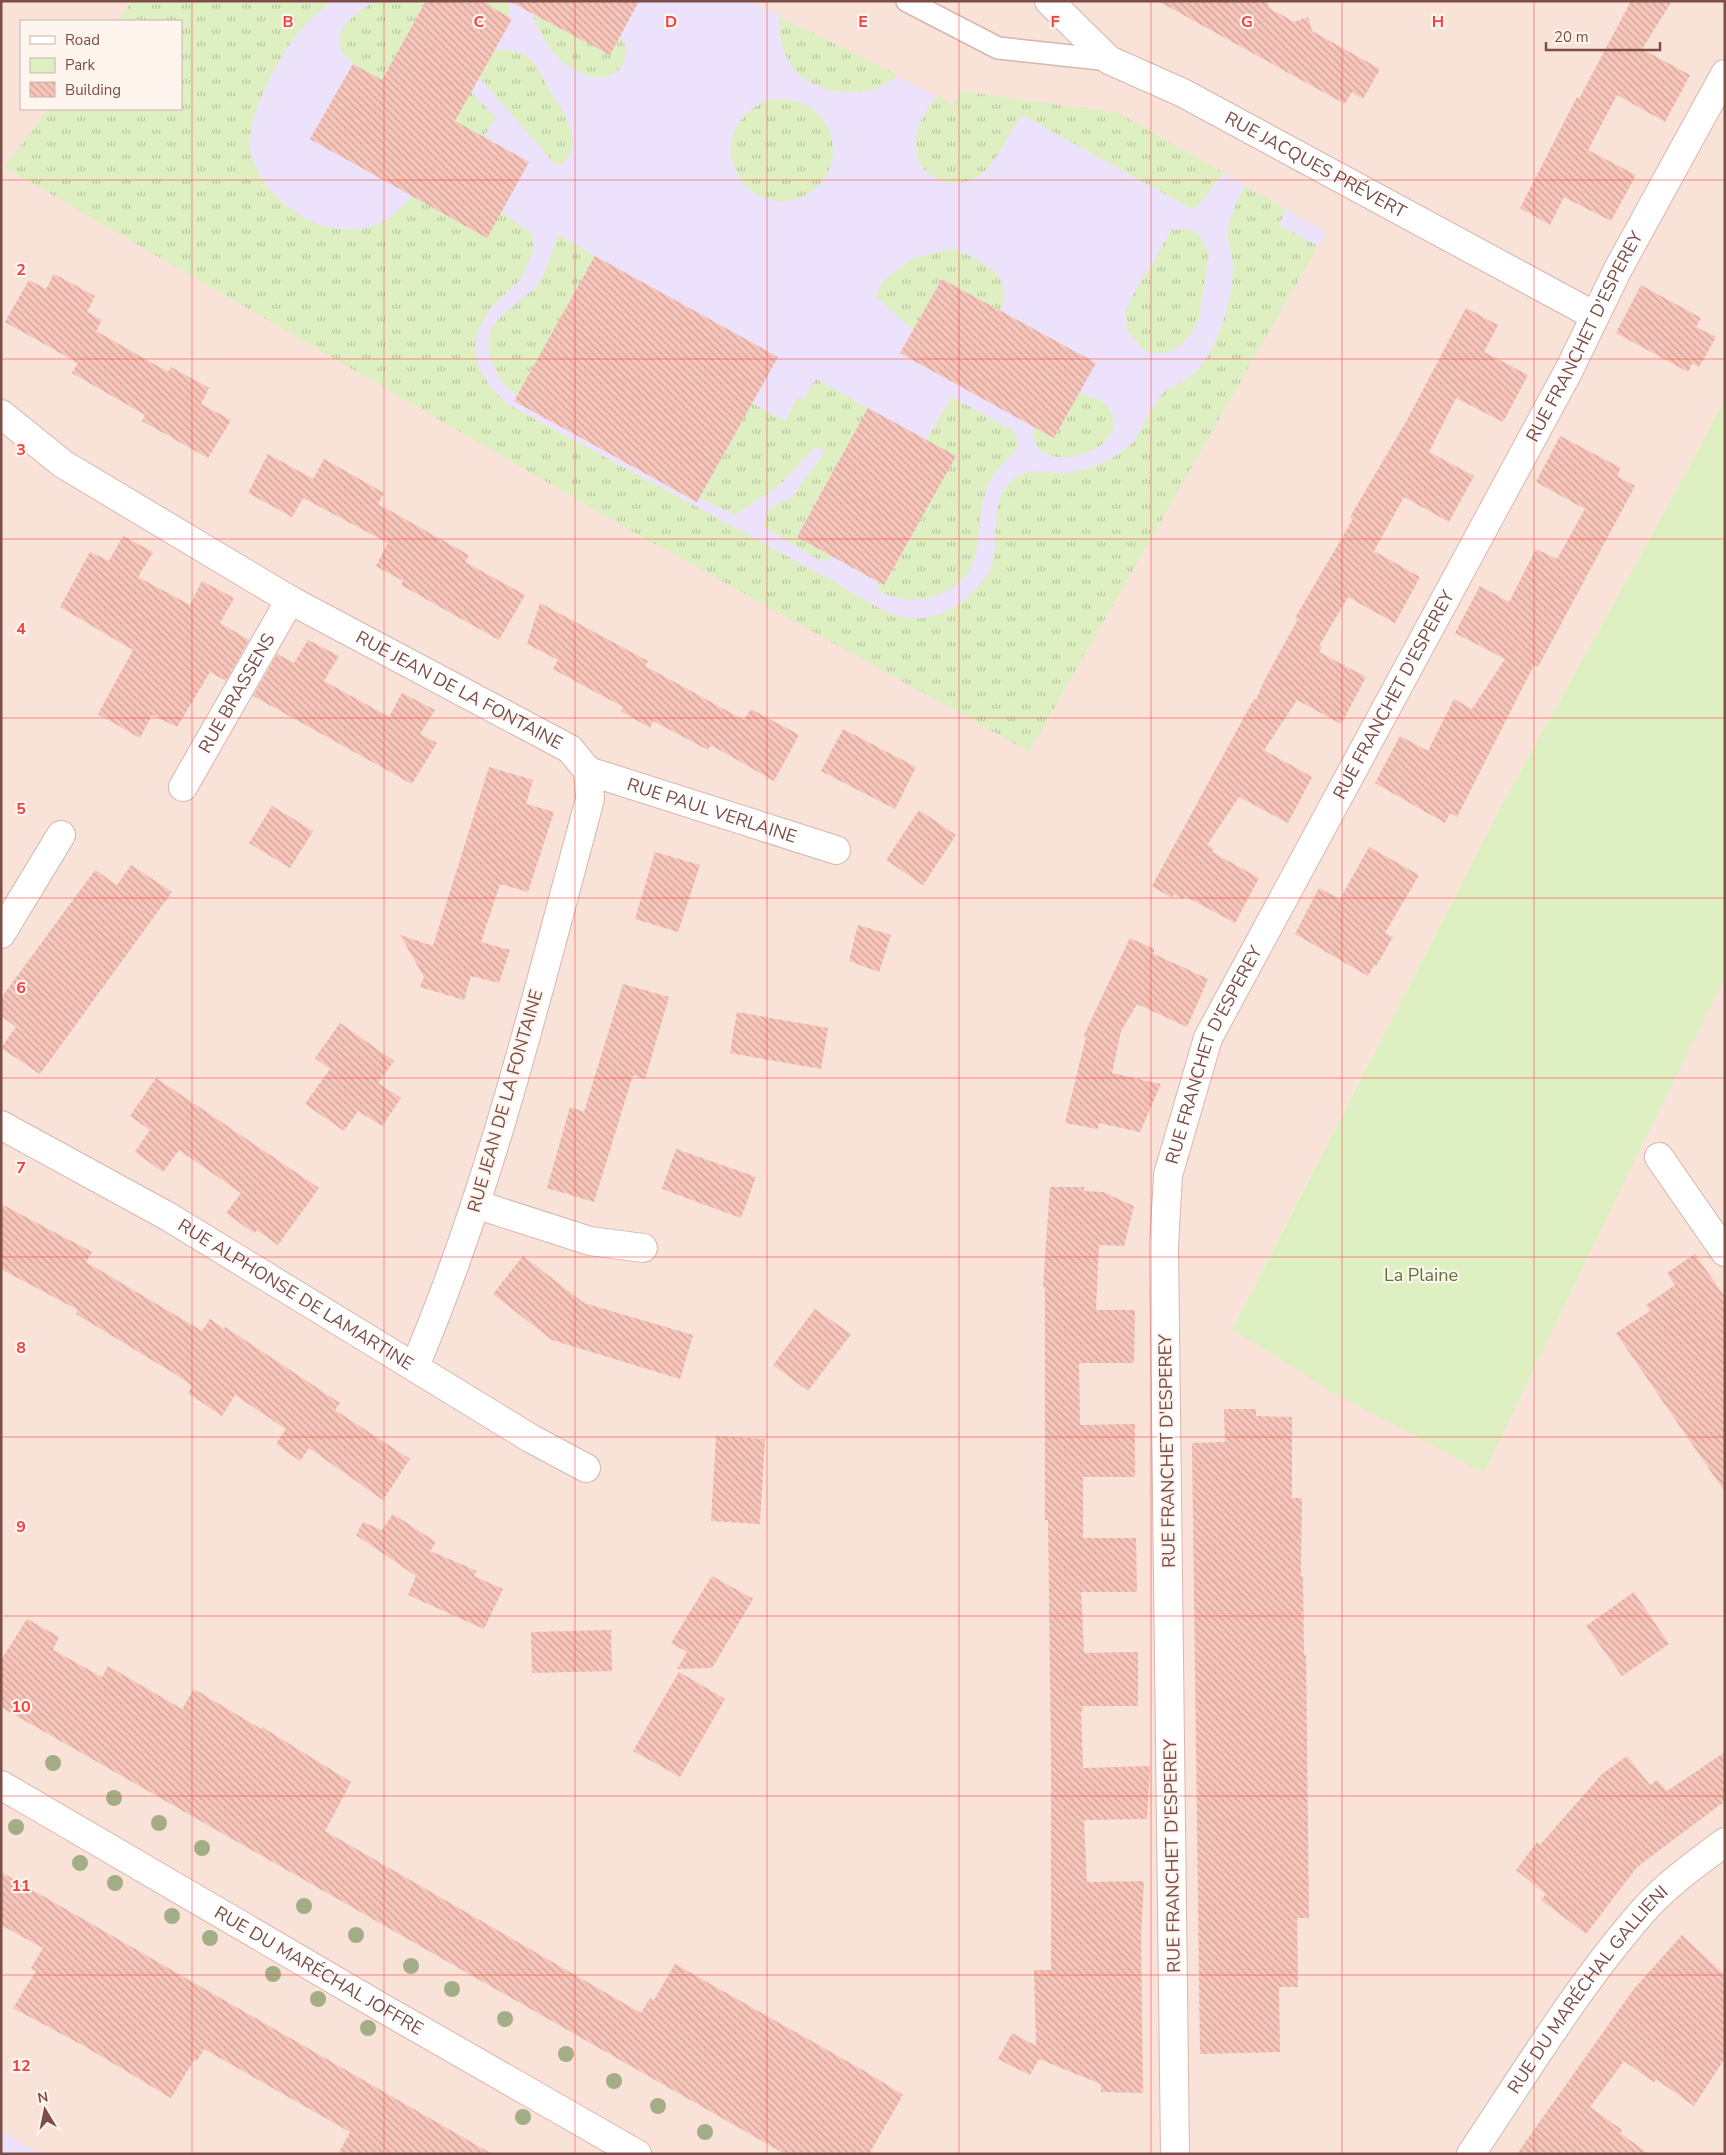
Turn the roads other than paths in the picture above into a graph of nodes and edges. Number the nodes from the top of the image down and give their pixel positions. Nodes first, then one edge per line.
1 (906, 1) edge
2 (1049, 1) edge
3 (1109, 60) junction
4 (1725, 74) edge
5 (1594, 316) junction
6 (1, 414) edge
7 (290, 600) junction
8 (588, 771) junction
9 (183, 787) dead end
10 (61, 835) dead end
11 (836, 850) dead end
12 (1, 934) edge
13 (1, 1125) edge
14 (1659, 1157) dead end
15 (475, 1204) junction
16 (643, 1248) dead end
17 (1725, 1252) edge
18 (415, 1366) junction
19 (586, 1468) dead end
20 (1, 1785) edge
21 (1725, 1842) edge
22 (637, 2154) edge
23 (1175, 2154) edge
24 (1471, 2154) edge

1 - 3 lane
2 - 3 street, RUE JACQUES PRÉVERT
3 - 5 street, RUE JACQUES PRÉVERT
4 - 5 street, RUE FRANCHET D'ESPEREY
5 - 23 street, RUE FRANCHET D'ESPEREY
6 - 7 street, RUE JEAN DE LA FONTAINE
7 - 8 street, RUE JEAN DE LA FONTAINE
7 - 9 street, RUE BRASSENS
8 - 11 street, RUE PAUL VERLAINE
8 - 15 street, RUE JEAN DE LA FONTAINE
10 - 12 street
13 - 18 street, RUE ALPHONSE DE LAMARTINE
14 - 17 street
15 - 16 street
15 - 18 street, RUE JEAN DE LA FONTAINE
18 - 19 street, RUE ALPHONSE DE LAMARTINE
20 - 22 street, RUE DU MARÉCHAL JOFFRE
21 - 24 street, RUE DU MARÉCHAL GALLIENI

